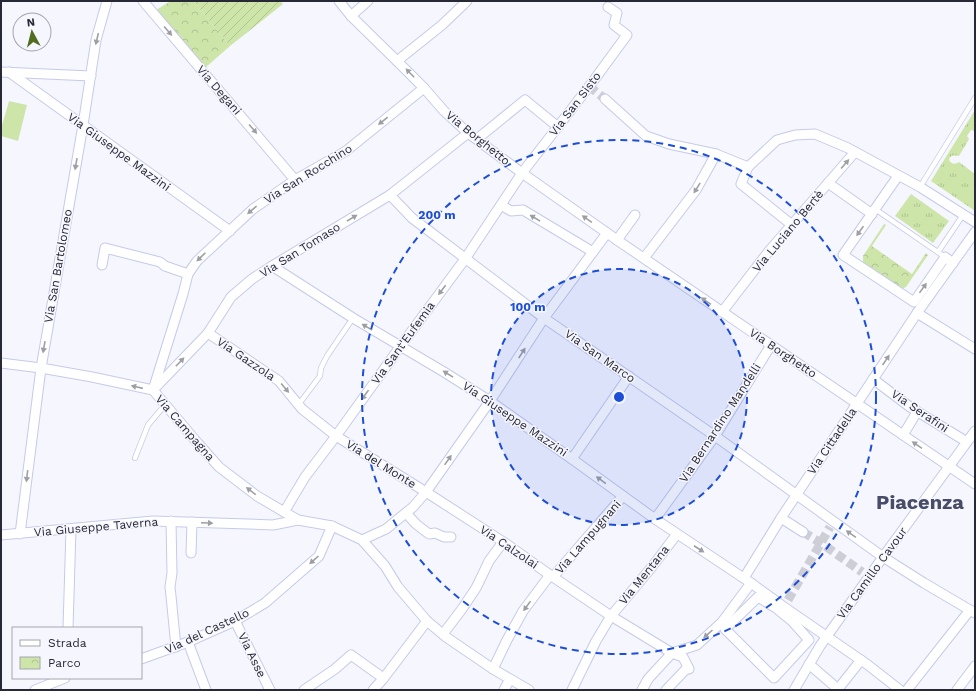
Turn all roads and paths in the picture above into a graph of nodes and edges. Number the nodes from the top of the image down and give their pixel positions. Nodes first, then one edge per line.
1 (107, 1) edge
2 (143, 1) edge
3 (339, 1) edge
4 (368, 1) edge
5 (467, 1) edge
6 (608, 7) dead end
7 (351, 16) junction
8 (397, 61) junction
9 (5, 72) edge
10 (91, 76) junction
11 (424, 88) junction
12 (975, 98) edge
13 (605, 100) tunnel mouth
14 (83, 125) junction
15 (558, 127) junction
16 (468, 133) junction
17 (477, 139) junction
18 (855, 152) junction
19 (716, 154) junction
20 (748, 167) junction
21 (522, 173) junction
22 (898, 176) junction
23 (295, 180) junction
24 (828, 183) junction
25 (920, 187) junction
26 (390, 195) junction
27 (501, 204) junction
28 (873, 211) junction
29 (635, 215) dead end
30 (963, 215) junction
31 (975, 222) edge
32 (792, 225) junction
33 (230, 231) junction
34 (975, 232) edge
35 (607, 233) junction
36 (617, 240) junction
37 (593, 252) junction
38 (942, 255) junction
39 (644, 258) junction
40 (465, 259) junction
41 (953, 263) junction
42 (102, 265) dead end
43 (272, 266) junction
44 (188, 274) junction
45 (722, 312) junction
46 (917, 313) junction
47 (353, 318) junction
48 (544, 318) junction
49 (208, 333) junction
50 (771, 345) junction
51 (400, 347) junction
52 (975, 349) edge
53 (1, 363) edge
54 (41, 368) junction
55 (629, 376) junction
56 (873, 379) junction
57 (153, 390) junction
58 (490, 401) junction
59 (299, 404) junction
60 (857, 404) junction
61 (165, 405) junction
62 (917, 412) junction
63 (975, 431) edge
64 (903, 435) junction
65 (336, 436) junction
66 (715, 436) junction
67 (967, 442) junction
68 (135, 458) dead end
69 (572, 458) junction
70 (949, 467) junction
71 (975, 484) edge
72 (426, 492) junction
73 (796, 495) junction
74 (623, 496) junction
75 (284, 512) junction
76 (406, 513) junction
77 (781, 518) junction
78 (655, 519) junction
79 (298, 520) junction
80 (171, 521) junction
81 (192, 522) junction
82 (332, 526) junction
83 (71, 529) junction
84 (804, 532) tunnel mouth
85 (20, 534) junction
86 (677, 534) junction
87 (1, 535) edge
88 (451, 537) dead end
89 (362, 540) junction
90 (503, 542) junction
91 (191, 553) dead end
92 (883, 556) junction
93 (552, 576) junction
94 (747, 580) junction
95 (972, 611) edge
96 (611, 616) junction
97 (235, 621) junction
98 (427, 621) junction
99 (68, 627) edge
100 (725, 629) joint
101 (443, 634) junction
102 (826, 637) junction
103 (188, 642) junction
104 (176, 646) junction
105 (672, 653) junction
106 (142, 659) edge
107 (861, 660) junction
108 (809, 664) junction
109 (975, 666) edge
110 (493, 669) junction
111 (379, 675) dead end
112 (62, 679) edge
113 (510, 679) junction
114 (839, 689) edge
115 (35, 690) edge
116 (206, 690) edge
117 (270, 690) edge
118 (304, 690) edge
119 (373, 690) edge
120 (504, 690) edge
121 (529, 690) edge
122 (572, 690) edge
123 (642, 690) edge
124 (666, 690) edge
125 (794, 690) edge
126 (900, 690) edge
127 (907, 690) edge
128 (957, 690) edge

1 -> 10 street, Via San Bartolomeo
2 -> 23 street, Via Degani
3 - 7 street, Via Borghetto
4 - 7 street
5 - 8 street
6 - 15 street, Via San Sisto
7 - 8 street, Via Borghetto
11 -> 8 street, Via Borghetto
9 - 10 street
9 - 14 street, Via Giuseppe Mazzini
10 - 14 street, Via San Bartolomeo
11 - 16 street, Via Borghetto
11 -> 23 street, Via San Rocchino
12 - 25 lane
13 - 19 street
14 - 33 street, Via Giuseppe Mazzini
14 -> 54 street, Via San Bartolomeo
15 - 17 street
15 - 21 street, Via San Sisto
16 - 17 street, Via Borghetto
16 - 26 street, Via San Tomaso
17 - 21 street, Via Borghetto
18 - 20 street
18 - 22 street
24 -> 18 street, Via Luciano Bertè
19 - 20 street
19 -> 39 street
20 - 32 street
21 - 27 street, Via Sant'Eufemia
35 -> 21 street, Via Borghetto
22 - 25 street
22 - 28 street
23 -> 33 street, Via San Rocchino
24 - 28 street
24 - 32 street, Via Luciano Bertè
25 - 30 street
26 - 40 street, Via San Marco
43 -> 26 street, Via San Tomaso
37 -> 27 street
27 - 40 street, Via Sant'Eufemia
28 - 38 lane
28 -> 38 street
29 - 36 street
30 - 31 street
30 - 38 lane
32 - 45 street, Via Luciano Bertè
33 -> 44 street, Via San Rocchino
34 - 41 street, Via Cittadella
35 - 36 street, Via Borghetto
35 - 37 street
36 - 39 street, Via Borghetto
37 - 48 street
38 - 41 street
45 -> 39 street, Via Borghetto
40 - 48 street, Via San Marco
40 -> 51 street, Via Sant'Eufemia
41 - 46 street, Via Cittadella
42 - 44 street
43 - 47 street, Via Giuseppe Mazzini
43 - 49 street, Via San Tomaso
44 - 57 street
45 - 50 street, Via Borghetto
46 - 52 street
56 -> 46 street, Via Cittadella
51 -> 47 street, Via Giuseppe Mazzini
47 - 59 lane
48 - 55 street, Via San Marco
58 -> 48 street
57 -> 49 street, Via San Tomaso
49 -> 59 street, Via Gazzola
50 - 60 street, Via Borghetto
50 - 66 street, Via Bernardino Mandelli
58 -> 51 street, Via Giuseppe Mazzini
51 -> 65 street, Via Sant'Eufemia
53 - 54 street, Via Campagna
57 -> 54 street, Via Campagna
54 -> 85 street, Via San Bartolomeo
55 - 66 street, Via San Marco
55 - 69 street
56 - 60 street, Via Cittadella
56 - 62 street, Via Serafini
57 - 61 street, Via Campagna
58 - 69 street, Via Giuseppe Mazzini
72 -> 58 street
59 - 65 street, Via Gazzola
60 - 64 street, Via Borghetto
60 - 73 street, Via Cittadella
61 - 68 lane
75 -> 61 street, Via Campagna
62 - 64 street
62 - 67 street, Via Serafini
63 - 67 street, Via Camillo Cavour
70 -> 64 street, Via Borghetto
65 - 72 street, Via del Monte
65 - 75 street, Via Sant'Eufemia
66 - 73 street, Via San Marco
66 - 78 street, Via Bernardino Mandelli
67 - 70 street, Via Camillo Cavour
74 -> 69 street, Via Giuseppe Mazzini
70 - 71 street, Via Borghetto
70 - 92 street, Via Camillo Cavour
72 - 76 street
72 - 90 street, Via Calzolai
73 - 77 street, Via Cittadella
92 -> 73 street, Via San Marco
74 - 78 street, Via Giuseppe Mazzini
74 - 93 street, Via Lampugnani
75 - 79 street, Via Campagna
76 - 88 street
76 - 89 street
77 - 84 street
77 - 94 street, Via Cittadella
78 - 86 street, Via Giuseppe Mazzini
81 -> 79 street, Via Giuseppe Taverna
79 - 82 street
80 - 81 street, Via Giuseppe Taverna
80 - 83 street, Via Giuseppe Taverna
80 - 104 street
81 - 91 street
82 - 89 street
82 -> 97 street, Via del Castello
83 - 85 street, Via Giuseppe Taverna
83 - 99 street
85 - 87 street, Via Giuseppe Taverna
86 -> 94 street, Via Giuseppe Mazzini
86 - 96 street, Via Mentana
89 - 98 street
90 - 93 street, Via Calzolai
90 - 101 street
92 - 95 street, Via San Marco
92 - 102 street, Via Camillo Cavour
93 - 96 street, Via Calzolai
93 -> 110 street, Via Lampugnani
94 - 102 street, Via Giuseppe Mazzini
94 -> 105 street, Via Cittadella
95 - 127 street
96 - 105 street, Via Calzolai
96 - 122 street, Via Mentana
97 - 103 street, Via del Castello
97 - 117 street, Via Asse
98 - 101 street
98 - 119 street
100 - 100 street
101 - 110 street
102 - 107 street, Via Giuseppe Mazzini
102 - 108 street, Via Camillo Cavour
103 - 104 street, Via del Castello
103 - 116 street
104 - 106 street, Via del Castello
105 - 123 street
105 - 124 street, Via Calzolai
107 - 114 street
107 - 126 street, Via Giuseppe Mazzini
108 - 114 street
108 - 125 street, Via Camillo Cavour
109 - 128 street
110 - 113 street
111 - 118 street
112 - 115 street
113 - 120 street
113 - 121 street

